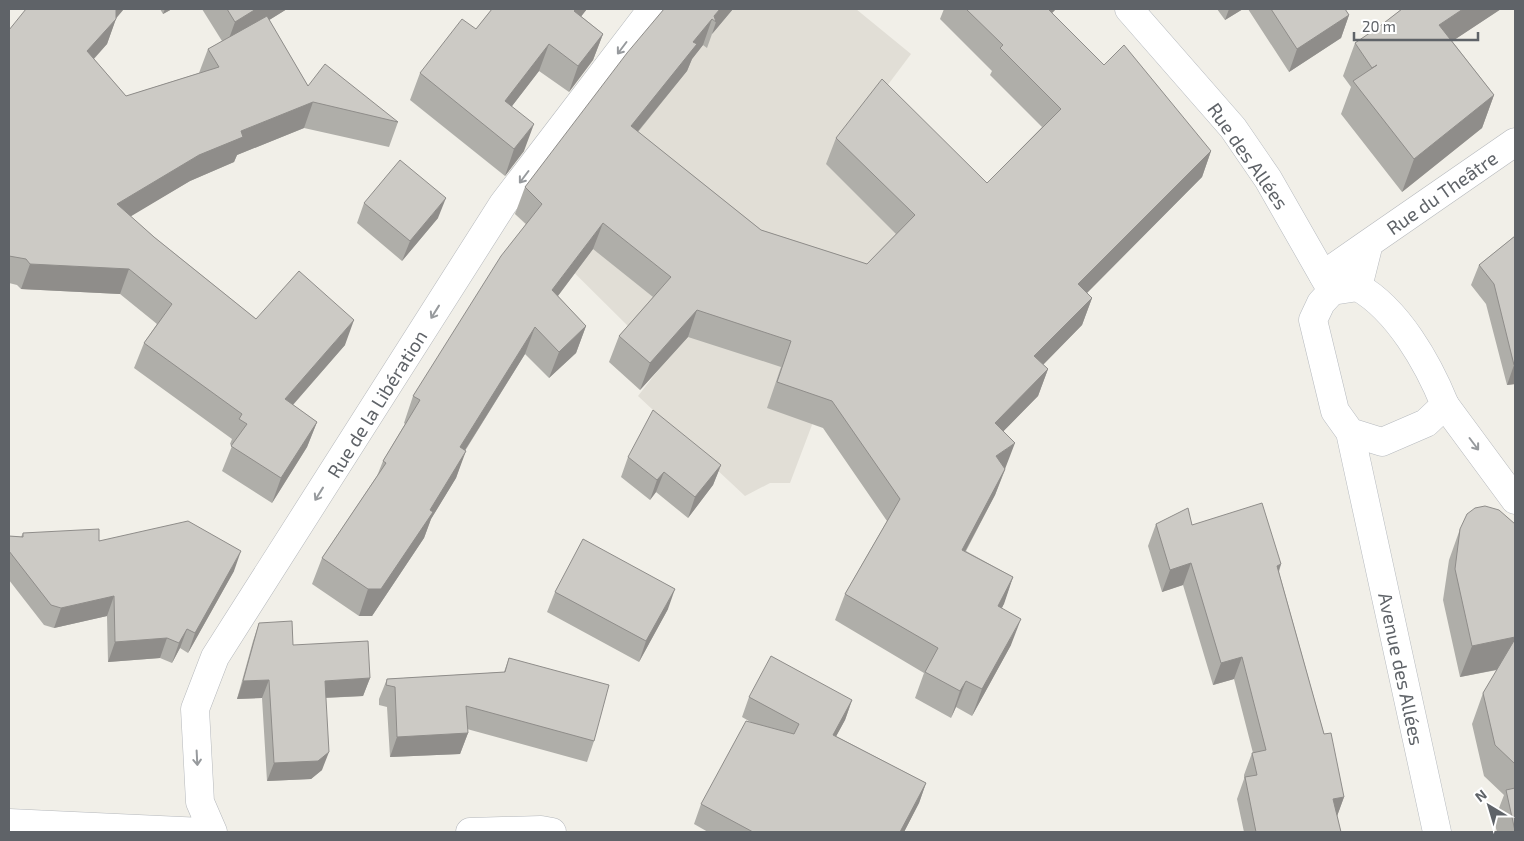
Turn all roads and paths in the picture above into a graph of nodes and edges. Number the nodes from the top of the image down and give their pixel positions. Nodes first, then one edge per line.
1 (652, 9) edge
2 (1129, 9) edge
3 (1515, 142) edge
4 (1370, 243) junction
5 (1338, 284) junction
6 (1445, 405) junction
7 (1350, 432) junction
8 (1382, 442) junction
9 (1515, 500) edge
10 (1366, 506) junction
11 (9, 823) edge
12 (203, 832) edge
13 (213, 832) edge
14 (470, 832) edge
15 (552, 832) edge
16 (1436, 832) edge

1 -> 13 street, Rue de la Libération
2 - 5 street, Rue des Allées
3 - 4 street, Rue du Theâtre
4 - 5 street, Rue du Theâtre
4 - 5 street, Rue du Theâtre
5 - 6 street
5 - 7 street
6 - 8 street
6 -> 9 street
7 - 8 street
7 - 10 street
8 - 10 street
10 - 16 street, Avenue des Allées
11 - 12 street
14 - 15 street

